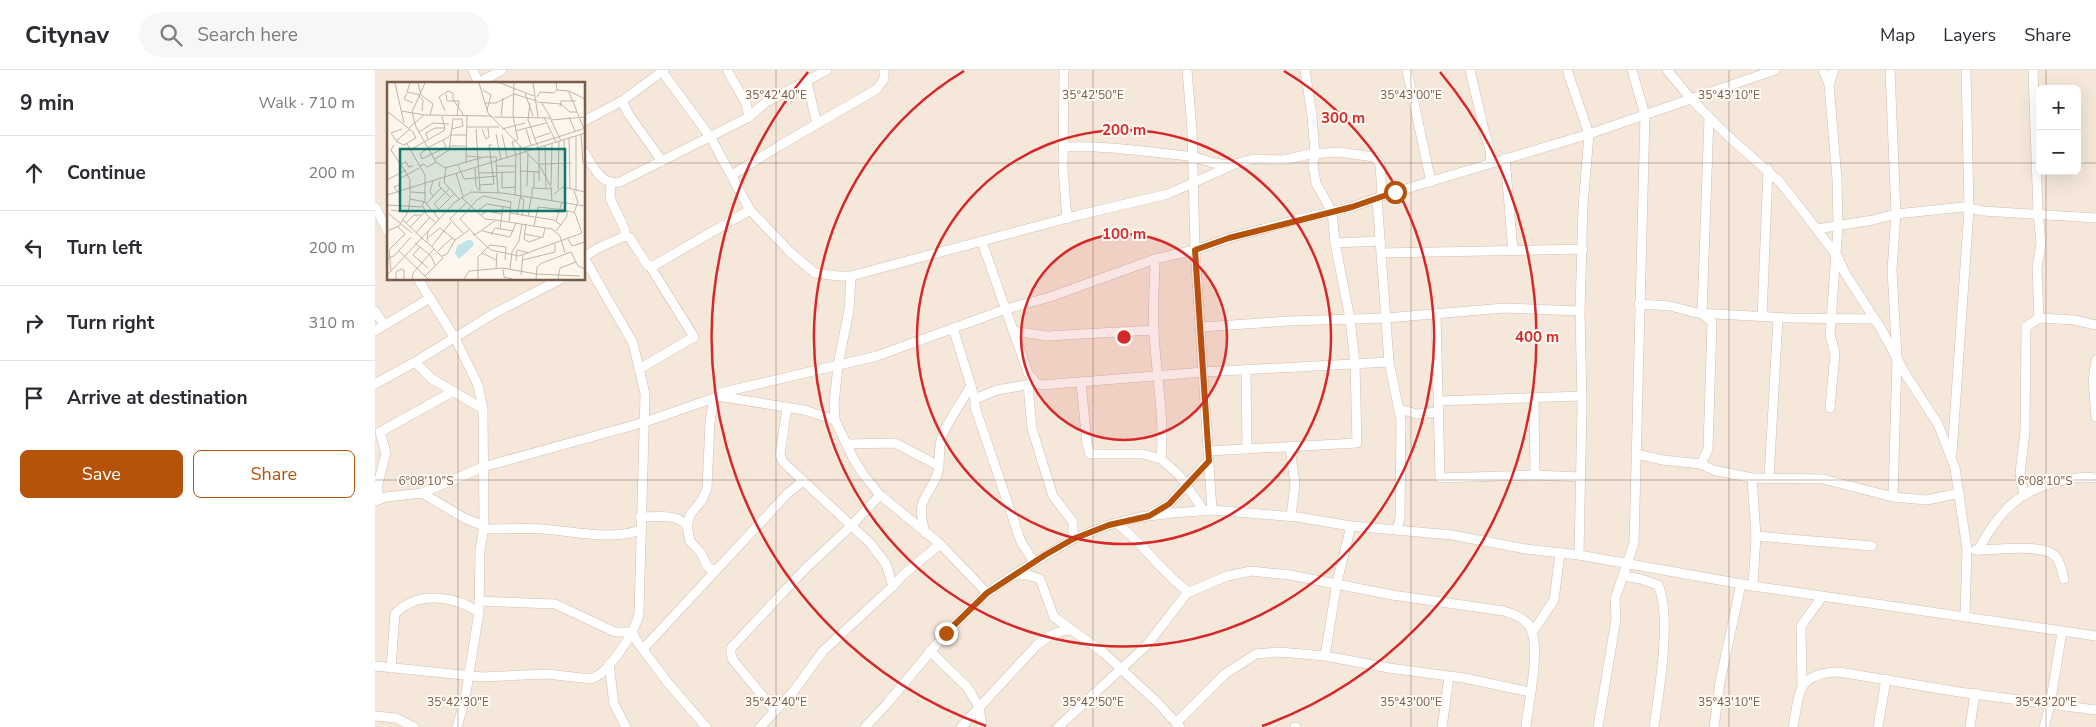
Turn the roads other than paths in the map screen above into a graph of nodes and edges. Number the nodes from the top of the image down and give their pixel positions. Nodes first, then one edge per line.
1 (473, 70) edge
2 (502, 70) edge
3 (662, 70) edge
4 (727, 70) edge
5 (827, 70) edge
6 (884, 70) edge
7 (1064, 70) edge
8 (1187, 70) edge
9 (1305, 70) edge
10 (1407, 70) edge
11 (1470, 70) edge
12 (1567, 70) edge
13 (1632, 70) edge
14 (1667, 70) edge
15 (1775, 70) edge
16 (1823, 70) edge
17 (1834, 70) edge
18 (1890, 70) edge
19 (1966, 70) edge
20 (2033, 70) edge
21 (478, 82) edge
22 (480, 82) edge
23 (807, 82) junction
24 (1829, 84) junction
25 (1691, 99) junction
26 (622, 101) junction
27 (1645, 115) junction
28 (1709, 116) junction
29 (749, 118) junction
30 (585, 120) edge
31 (817, 124) junction
32 (1589, 134) junction
33 (711, 138) junction
34 (1065, 147) junction
35 (585, 153) edge
36 (1315, 153) junction
37 (1192, 157) junction
38 (1505, 158) junction
39 (662, 162) junction
40 (1491, 163) junction
41 (1235, 164) junction
42 (1768, 169) junction
43 (732, 175) junction
44 (1431, 182) junction
45 (611, 183) junction
46 (1192, 184) junction
47 (1379, 197) junction
48 (375, 208) edge
49 (1969, 209) junction
50 (750, 210) junction
51 (1332, 212) junction
52 (2038, 213) junction
53 (1896, 214) junction
54 (2096, 218) edge
55 (1067, 219) junction
56 (1838, 226) junction
57 (387, 227) edge
58 (1817, 229) junction
59 (625, 236) junction
60 (1380, 241) junction
61 (982, 242) junction
62 (1335, 243) junction
63 (1583, 249) junction
64 (1195, 250) junction
65 (1513, 251) junction
66 (1381, 252) junction
67 (1837, 256) junction
68 (1155, 259) junction
69 (585, 260) edge
70 (650, 266) junction
71 (851, 276) junction
72 (419, 280) edge
73 (559, 280) edge
74 (430, 298) junction
75 (1639, 304) junction
76 (1006, 309) junction
77 (375, 311) edge
78 (1580, 311) junction
79 (1436, 314) junction
80 (1702, 314) junction
81 (1762, 317) junction
82 (1386, 318) junction
83 (1778, 318) junction
84 (2039, 318) junction
85 (1350, 319) junction
86 (1831, 319) junction
87 (1875, 319) junction
88 (2096, 324) edge
89 (384, 325) junction
90 (953, 328) junction
91 (1201, 328) junction
92 (1153, 330) junction
93 (375, 331) edge
94 (1013, 331) junction
95 (455, 338) junction
96 (1897, 359) junction
97 (2096, 360) edge
98 (415, 362) junction
99 (1389, 362) junction
100 (1355, 364) junction
101 (839, 365) junction
102 (639, 369) junction
103 (1246, 370) junction
104 (1204, 372) junction
105 (1157, 376) junction
106 (1081, 382) junction
107 (375, 384) edge
108 (1032, 384) junction
109 (971, 385) junction
110 (452, 392) junction
111 (1582, 396) junction
112 (715, 397) junction
113 (1534, 398) junction
114 (975, 399) junction
115 (1439, 401) junction
116 (787, 407) junction
117 (1830, 408) dead end
118 (483, 409) junction
119 (1399, 409) junction
120 (1439, 412) junction
121 (2096, 417) edge
122 (835, 420) junction
123 (645, 422) junction
124 (847, 444) junction
125 (1290, 447) junction
126 (1247, 449) junction
127 (1636, 454) junction
128 (1208, 456) junction
129 (1161, 459) junction
130 (1951, 459) junction
131 (1701, 464) junction
132 (939, 466) junction
133 (483, 467) junction
134 (1535, 475) junction
135 (1580, 476) junction
136 (1751, 478) junction
137 (1769, 478) junction
138 (2096, 478) edge
139 (802, 482) junction
140 (1185, 484) junction
141 (422, 493) junction
142 (1959, 494) junction
143 (880, 495) junction
144 (2024, 495) junction
145 (376, 497) edge
146 (1893, 497) junction
147 (1208, 511) junction
148 (1149, 516) junction
149 (640, 517) junction
150 (1291, 517) junction
151 (1116, 523) junction
152 (687, 526) junction
153 (851, 526) junction
154 (1351, 526) junction
155 (484, 528) junction
156 (640, 530) junction
157 (1397, 530) junction
158 (925, 533) junction
159 (1756, 536) junction
160 (1073, 539) junction
161 (939, 544) junction
162 (1872, 546) dead end
163 (1967, 549) junction
164 (1978, 550) junction
165 (1560, 553) junction
166 (1579, 555) junction
167 (1034, 562) junction
168 (1627, 564) junction
169 (717, 569) junction
170 (1013, 575) junction
171 (1623, 576) junction
172 (2064, 579) dead end
173 (1337, 582) junction
174 (1741, 584) junction
175 (893, 586) junction
176 (1753, 586) junction
177 (1189, 592) junction
178 (987, 593) junction
179 (1823, 597) junction
180 (479, 601) junction
181 (479, 612) junction
182 (1965, 616) junction
183 (1071, 630) junction
184 (633, 632) junction
185 (1532, 632) junction
186 (2062, 632) junction
187 (2096, 636) edge
188 (643, 649) junction
189 (931, 651) junction
190 (1325, 656) junction
191 (609, 664) junction
192 (375, 666) edge
193 (391, 668) junction
194 (1119, 669) junction
195 (468, 675) junction
196 (1449, 677) junction
197 (1886, 679) junction
198 (1803, 685) junction
199 (1530, 692) junction
200 (1975, 693) junction
201 (2050, 705) junction
202 (979, 707) junction
203 (2096, 710) edge
204 (775, 711) junction
205 (375, 716) edge
206 (1178, 725) edge
207 (414, 727) edge
208 (457, 727) edge
209 (626, 727) edge
210 (706, 727) edge
211 (760, 727) edge
212 (865, 727) edge
213 (961, 727) edge
214 (982, 727) edge
215 (1058, 727) edge
216 (1442, 727) edge
217 (1526, 727) edge
218 (1598, 727) edge
219 (1654, 727) edge
220 (1714, 727) edge
221 (1793, 727) edge
222 (1878, 727) edge
223 (1970, 727) edge
224 (2044, 727) edge

1 - 21 street
2 - 22 street
3 - 26 street
3 - 33 street
4 - 29 street
5 - 23 street
6 - 31 street
7 - 34 street
8 - 37 street
9 - 36 street
10 - 44 street
11 - 40 street
12 - 32 street
13 - 27 street
14 - 25 street
15 - 25 street
16 - 24 street
17 - 24 street
18 - 53 street
19 - 49 street
20 - 52 street
23 - 29 street
23 - 31 street
24 - 56 street
25 - 27 street
25 - 28 street
26 - 30 street
26 - 39 street
27 - 32 street
27 - 75 street
28 - 42 street
28 - 80 street
29 - 33 street
31 - 43 street
32 - 38 street
32 - 63 street
33 - 39 street
33 - 43 street
34 - 37 street
34 - 55 street
35 - 45 street
36 - 41 street
36 - 47 street
36 - 51 street
37 - 41 street
37 - 46 street
38 - 40 street
38 - 65 street
39 - 45 street
40 - 44 street
41 - 46 street
42 - 58 street
42 - 81 street
43 - 50 street
44 - 47 street
45 - 59 street
46 - 55 street
46 - 64 street
47 - 51 street
47 - 60 street
48 - 57 street
49 - 52 street
49 - 53 street
49 - 130 street
50 - 70 street
50 - 71 street
51 - 62 street
51 - 64 street
52 - 54 street
52 - 84 street
53 - 56 street
53 - 96 street
55 - 61 street
56 - 58 street
56 - 67 street
58 - 67 street
59 - 69 street
59 - 70 street
60 - 62 street
60 - 66 street
61 - 71 street
61 - 76 street
62 - 85 street
63 - 65 street
63 - 78 street
64 - 68 street
64 - 91 street
65 - 66 street
66 - 82 street
67 - 86 street
67 - 87 street
68 - 76 street
68 - 92 street
69 - 102 street
70 - 102 street
71 - 101 street
72 - 74 street
73 - 95 street
74 - 89 street
74 - 95 street
75 - 80 street
75 - 127 street
76 - 90 street
76 - 94 street
77 - 89 street
78 - 79 street
78 - 111 street
79 - 82 street
79 - 115 street
80 - 81 street
80 - 131 street
81 - 83 street
82 - 85 street
82 - 99 street
83 - 86 street
83 - 137 street
84 - 88 street
84 - 144 street
85 - 91 street
85 - 100 street
86 - 87 street
86 - 117 street
87 - 96 street
89 - 93 street
90 - 101 street
90 - 109 street
91 - 104 street
92 - 94 street
92 - 105 street
94 - 108 street
95 - 98 street
95 - 118 street
96 - 130 street
96 - 146 street
97 - 121 street
98 - 107 street
98 - 110 street
99 - 100 street
99 - 119 street
100 - 103 street
100 - 125 street
101 - 112 street
101 - 122 street
102 - 123 street
103 - 104 street
103 - 126 street
104 - 105 street
104 - 128 street
105 - 106 street
105 - 129 street
106 - 108 street
106 - 129 street
108 - 114 street
108 - 160 street
109 - 114 street
109 - 132 street
110 - 118 street
110 - 145 street
111 - 113 street
111 - 135 street
112 - 116 street
112 - 123 street
112 - 152 street
113 - 115 street
113 - 134 street
114 - 167 street
115 - 120 street
116 - 122 street
116 - 139 street
118 - 133 street
119 - 120 street
119 - 157 street
120 - 134 street
122 - 124 street
123 - 133 street
123 - 149 street
124 - 132 street
124 - 143 street
125 - 126 street
125 - 150 street
126 - 128 street
127 - 131 street
127 - 168 street
128 - 140 street
128 - 147 street
129 - 140 street
130 - 142 street
131 - 136 street
132 - 158 street
133 - 141 street
133 - 155 street
134 - 135 street
135 - 166 street
136 - 137 street
136 - 159 street
137 - 146 street
138 - 144 street
139 - 153 street
139 - 169 street
140 - 147 street
140 - 148 street
141 - 145 street
141 - 155 street
142 - 146 street
142 - 163 street
143 - 153 street
143 - 158 street
144 - 164 street
147 - 148 street
147 - 150 street
148 - 151 street
149 - 152 street
149 - 156 street
150 - 154 street
151 - 160 street
151 - 177 street
152 - 169 street
153 - 175 street
153 - 204 street
154 - 157 street
154 - 173 street
155 - 156 street
155 - 180 street
156 - 184 street
157 - 165 street
158 - 161 street
159 - 162 street
159 - 176 street
160 - 167 street
161 - 175 street
161 - 178 street
163 - 164 street
163 - 182 street
164 - 172 street
165 - 166 street
165 - 185 street
166 - 168 street
167 - 170 street
168 - 171 street
168 - 174 street
169 - 188 street
170 - 178 street
170 - 183 street
171 - 218 street
171 - 219 street
173 - 177 street
173 - 185 street
173 - 190 street
174 - 176 street
174 - 220 street
175 - 204 street
176 - 179 street
177 - 194 street
178 - 189 street
179 - 182 street
179 - 198 street
180 - 181 street
180 - 184 street
181 - 193 street
181 - 195 street
182 - 186 street
183 - 194 street
183 - 202 street
184 - 188 street
184 - 191 street
185 - 199 street
186 - 187 street
186 - 201 street
188 - 210 street
189 - 202 street
189 - 212 street
190 - 196 street
190 - 206 street
191 - 195 street
191 - 209 street
192 - 193 street
193 - 195 street
194 - 206 street
194 - 215 street
195 - 208 street
196 - 199 street
196 - 216 street
197 - 198 street
197 - 200 street
197 - 222 street
198 - 221 street
199 - 217 street
200 - 201 street
200 - 223 street
201 - 203 street
201 - 224 street
202 - 213 street
202 - 214 street
204 - 211 street
205 - 207 street

